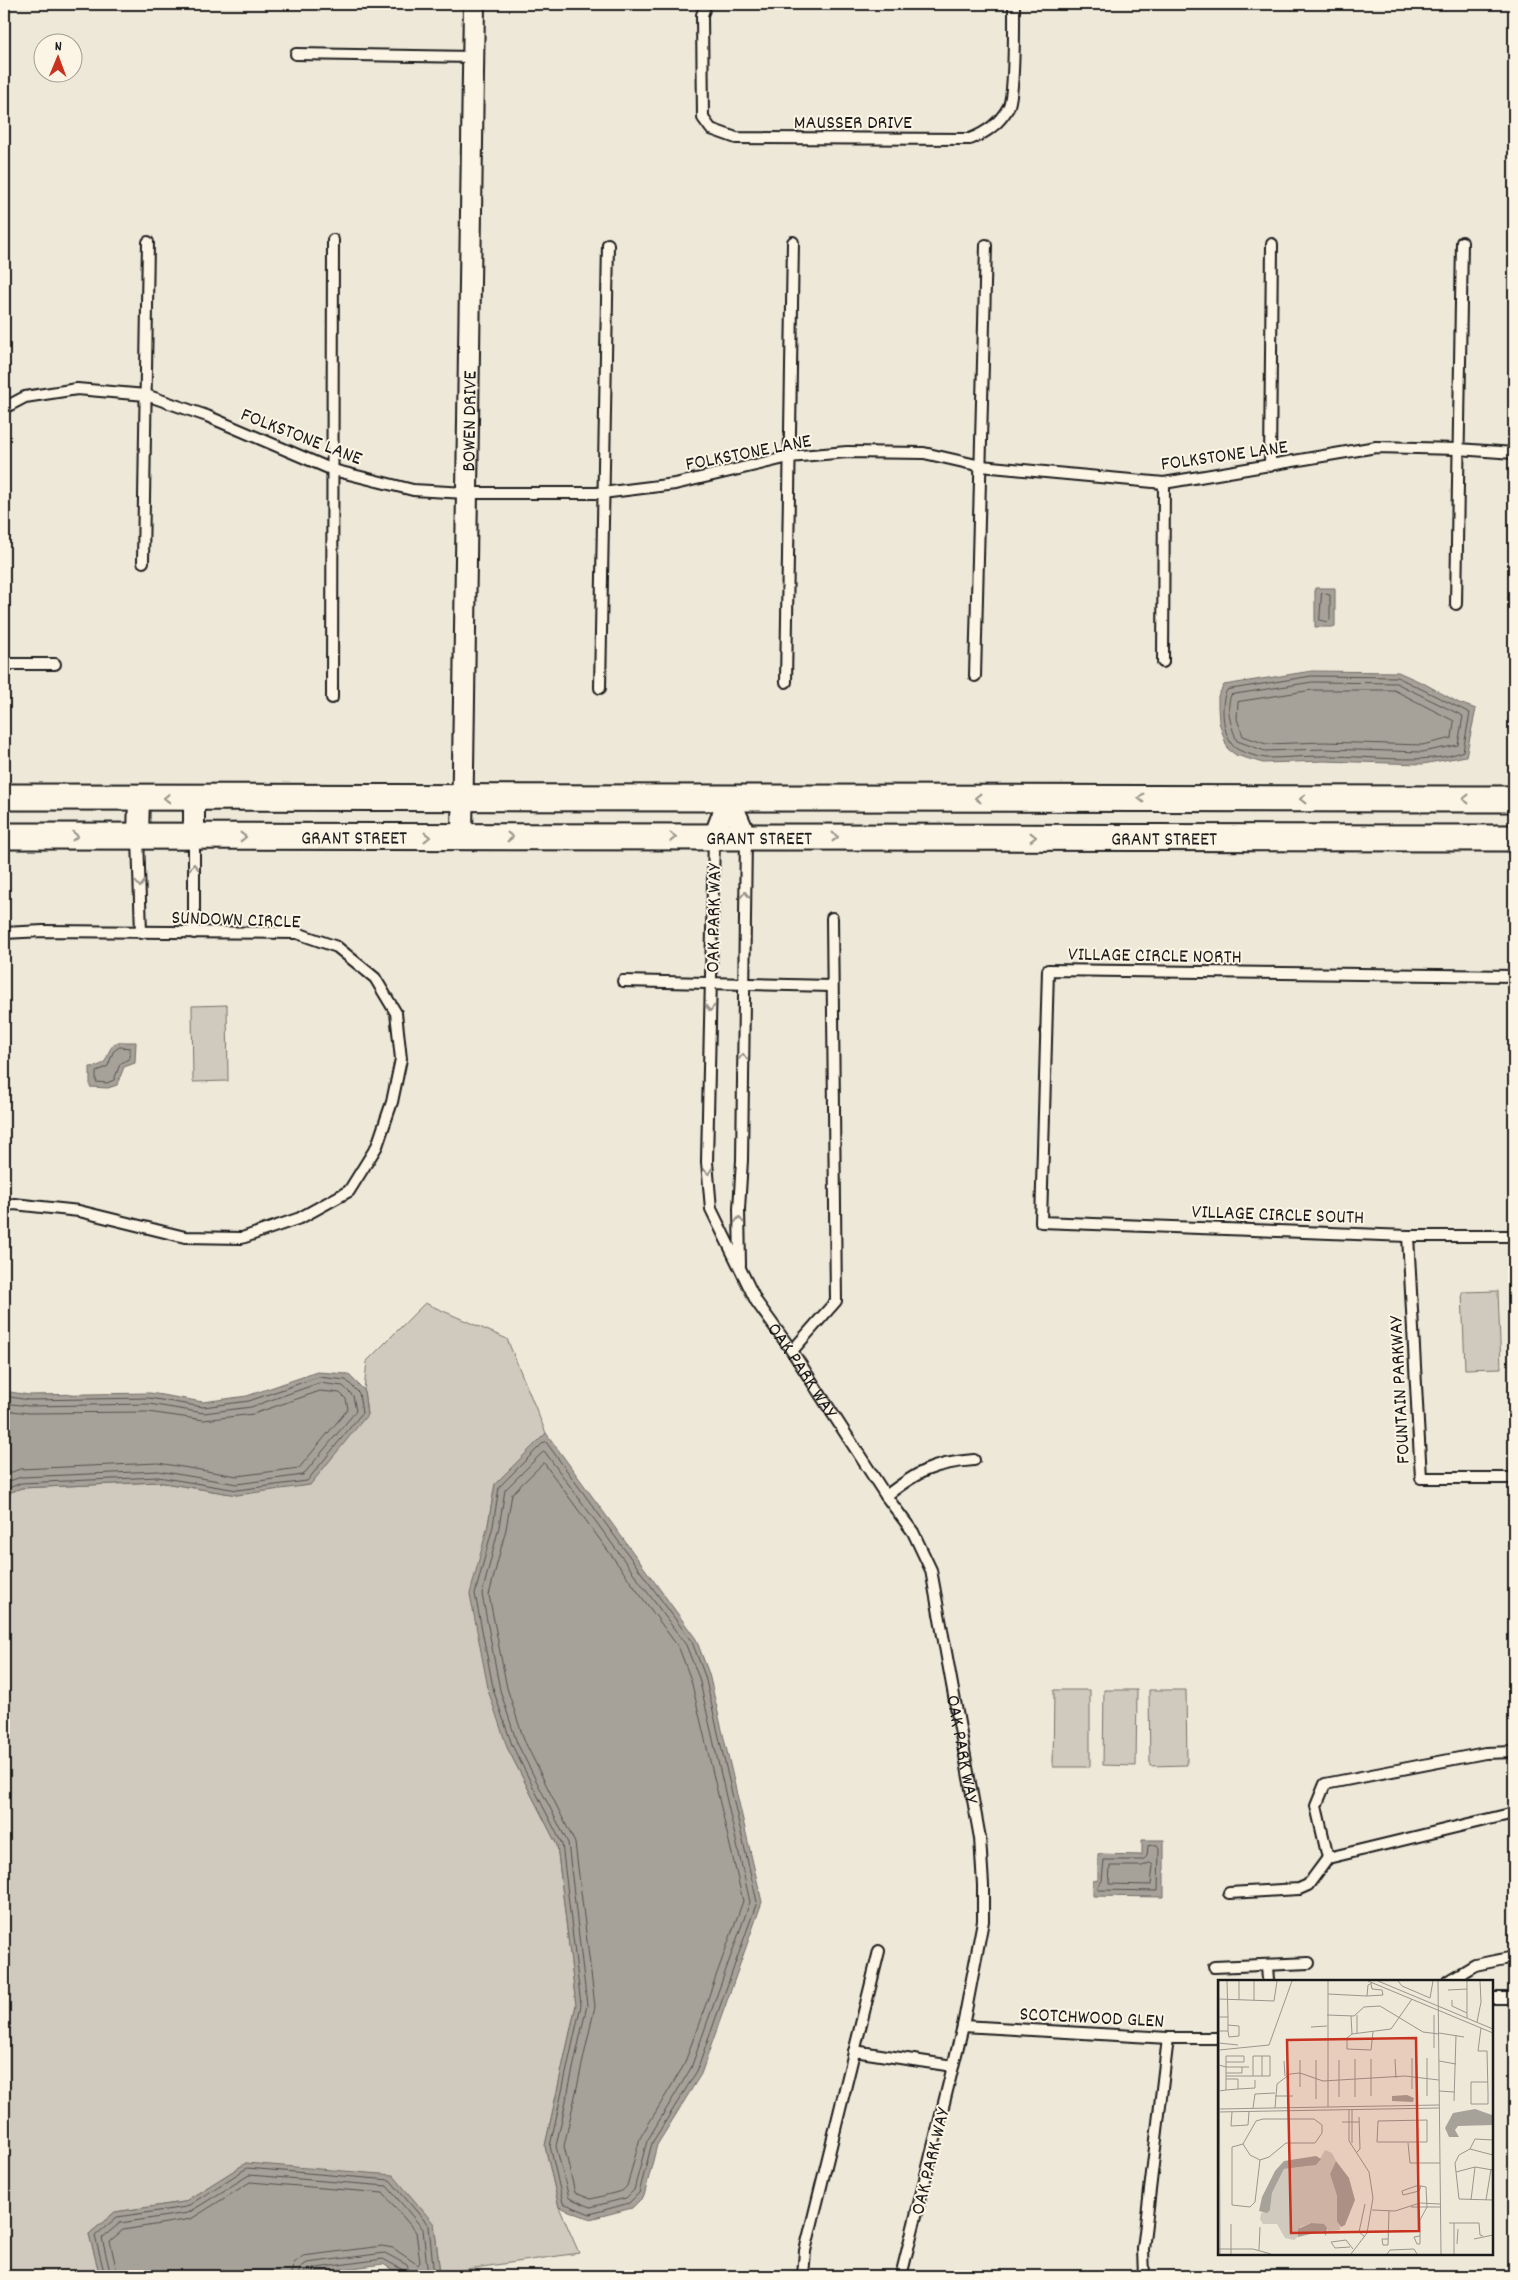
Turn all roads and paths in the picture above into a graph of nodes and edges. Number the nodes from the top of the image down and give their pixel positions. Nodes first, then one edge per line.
1 (474, 4) edge
2 (706, 4) edge
3 (1014, 4) edge
4 (296, 54) dead end
5 (473, 57) junction
6 (333, 240) dead end
7 (148, 242) dead end
8 (793, 242) dead end
9 (1462, 242) dead end
10 (608, 244) dead end
11 (986, 244) dead end
12 (1272, 244) dead end
13 (146, 395) junction
14 (4, 408) edge
15 (1458, 449) junction
16 (1514, 453) edge
17 (789, 457) junction
18 (981, 466) junction
19 (1270, 466) junction
20 (333, 470) junction
21 (1164, 483) junction
22 (466, 493) junction
23 (602, 493) junction
24 (143, 562) dead end
25 (1456, 604) dead end
26 (1163, 662) dead end
27 (4, 664) edge
28 (55, 664) dead end
29 (975, 676) dead end
30 (786, 682) dead end
31 (600, 688) dead end
32 (332, 698) dead end
33 (4, 797) edge
34 (139, 798) junction
35 (194, 798) junction
36 (463, 798) junction
37 (729, 798) junction
38 (1514, 799) edge
39 (4, 836) edge
40 (138, 836) junction
41 (194, 837) junction
42 (462, 837) junction
43 (714, 837) junction
44 (746, 837) junction
45 (1514, 838) edge
46 (832, 918) dead end
47 (141, 932) junction
48 (4, 933) edge
49 (194, 933) junction
50 (1514, 976) edge
51 (623, 981) dead end
52 (711, 984) junction
53 (744, 984) junction
54 (832, 986) junction
55 (4, 1206) edge
56 (1041, 1222) joint
57 (1408, 1236) junction
58 (1514, 1236) edge
59 (740, 1268) junction
60 (792, 1351) junction
61 (974, 1460) dead end
62 (1514, 1478) edge
63 (886, 1496) junction
64 (1514, 1752) edge
65 (1514, 1813) edge
66 (1328, 1858) junction
67 (1229, 1893) dead end
68 (879, 1951) dead end
69 (1514, 1957) edge
70 (1309, 1963) dead end
71 (1267, 1965) junction
72 (1214, 1967) dead end
73 (1268, 1980) edge
74 (1450, 1980) edge
75 (1493, 1998) edge
76 (1514, 1998) edge
77 (963, 2026) junction
78 (1168, 2038) junction
79 (1218, 2038) edge
80 (854, 2051) junction
81 (953, 2066) junction
82 (802, 2276) edge
83 (901, 2276) edge
84 (1144, 2276) edge

1 - 5 street, BOWEN DRIVE
2 - 3 lane, MAUSSER DRIVE
4 - 5 lane
5 - 22 street, BOWEN DRIVE
6 - 20 lane
7 - 13 lane
8 - 17 lane
9 - 15 lane
10 - 23 lane
11 - 18 lane
12 - 19 lane
13 - 14 lane, FOLKSTONE LANE
13 - 20 lane, FOLKSTONE LANE
13 - 24 lane
15 - 16 lane, FOLKSTONE LANE
15 - 19 lane, FOLKSTONE LANE
15 - 25 lane
17 - 18 lane, FOLKSTONE LANE
17 - 23 lane, FOLKSTONE LANE
17 - 30 lane
18 - 21 lane, FOLKSTONE LANE
18 - 29 lane
19 - 21 lane, FOLKSTONE LANE
20 - 22 lane, FOLKSTONE LANE
20 - 32 lane
21 - 26 lane
22 - 23 lane, FOLKSTONE LANE
22 - 36 street, BOWEN DRIVE
23 - 31 lane
27 - 28 lane
33 - 34 street, GRANT STREET
35 -> 34 street, GRANT STREET
34 - 40 street
35 - 36 street, GRANT STREET
35 - 41 street
36 - 37 street, GRANT STREET
36 - 42 street, BOWEN DRIVE
38 -> 37 street, GRANT STREET
37 - 43 street, OAK PARK WAY
37 - 44 street, OAK PARK WAY
39 -> 40 street, GRANT STREET
40 - 41 street, GRANT STREET
40 -> 47 lane
41 -> 42 street, GRANT STREET
49 -> 41 lane
42 -> 43 street, GRANT STREET
43 - 44 street, GRANT STREET
43 - 52 lane, OAK PARK WAY
44 -> 45 street, GRANT STREET
53 -> 44 lane, OAK PARK WAY
46 - 54 lane
47 - 48 lane, SUNDOWN CIRCLE
47 - 49 lane, SUNDOWN CIRCLE
49 - 55 lane, SUNDOWN CIRCLE
50 - 56 lane, VILLAGE CIRCLE NORTH
51 - 52 lane
52 - 53 lane
52 -> 59 lane, OAK PARK WAY
53 - 54 lane
59 -> 53 lane, OAK PARK WAY
54 - 60 lane
56 - 57 lane, VILLAGE CIRCLE SOUTH
57 - 58 lane, VILLAGE CIRCLE SOUTH
57 - 62 lane, FOUNTAIN PARKWAY
59 - 60 lane, OAK PARK WAY
60 - 63 lane, OAK PARK WAY
61 - 63 lane
63 - 77 lane, OAK PARK WAY
64 - 66 lane
65 - 66 lane
66 - 67 lane
68 - 80 lane
69 - 74 lane
70 - 71 lane
71 - 72 lane
71 - 73 lane
75 - 76 lane
77 - 78 lane, SCOTCHWOOD GLEN
77 - 81 lane, OAK PARK WAY
78 - 79 lane, SCOTCHWOOD GLEN
78 - 84 lane
80 - 81 lane
80 - 82 lane
81 - 83 lane, OAK PARK WAY

